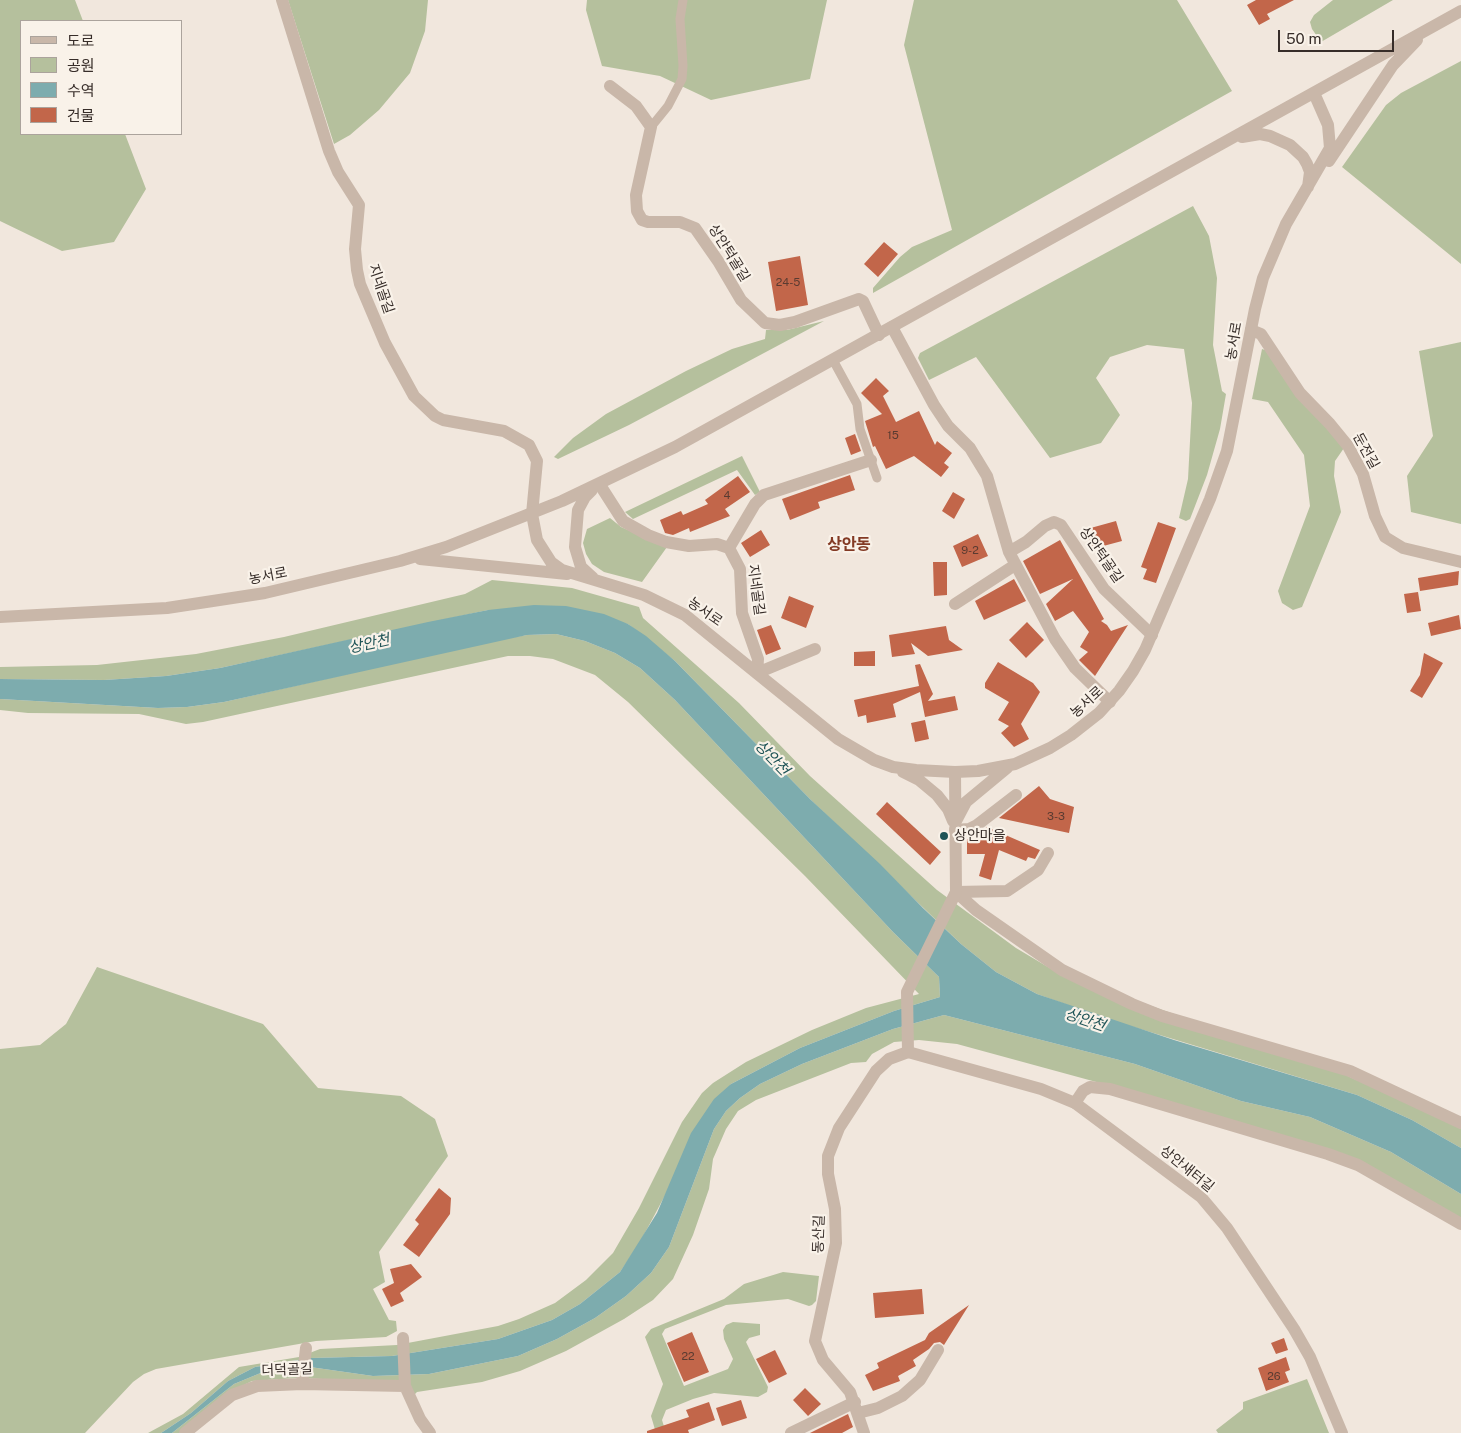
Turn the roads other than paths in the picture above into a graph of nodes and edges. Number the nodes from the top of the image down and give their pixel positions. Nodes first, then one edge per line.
1 (282, 0) edge
2 (683, 0) edge
3 (1461, 11) edge
4 (1441, 22) junction
5 (610, 86) dead end
6 (1314, 93) junction
7 (651, 127) junction
8 (1227, 142) junction
9 (1308, 189) junction
10 (892, 327) junction
11 (1252, 330) junction
12 (879, 334) junction
13 (833, 360) junction
14 (870, 460) junction
15 (877, 478) dead end
16 (600, 485) junction
17 (532, 514) junction
18 (729, 548) junction
19 (1009, 552) junction
20 (400, 561) junction
21 (1461, 562) edge
22 (1014, 565) junction
23 (580, 576) junction
24 (600, 581) junction
25 (955, 604) dead end
26 (0, 617) edge
27 (1152, 635) junction
28 (815, 649) dead end
29 (757, 673) junction
30 (1110, 702) junction
31 (1015, 764) junction
32 (893, 767) junction
33 (955, 772) junction
34 (1016, 795) dead end
35 (954, 828) junction
36 (1048, 853) dead end
37 (954, 897) junction
38 (908, 1047) junction
39 (1075, 1103) junction
40 (1461, 1123) edge
41 (1461, 1224) edge
42 (403, 1341) dead end
43 (938, 1350) dead end
44 (305, 1351) dead end
45 (303, 1381) junction
46 (405, 1384) junction
47 (856, 1408) junction
48 (185, 1433) edge
49 (430, 1433) edge
50 (791, 1433) edge
51 (864, 1433) edge
52 (1342, 1433) edge

1 - 17 street, 지네골길
2 - 7 lane
3 - 4 street, 농서로
4 - 6 street, 농서로
4 - 9 street
5 - 7 street
6 - 8 street, 농서로
6 - 9 street, 농서로
7 - 12 street, 상안턱골길
8 - 9 street
8 - 10 street, 농서로
9 - 11 street, 농서로
10 - 12 street, 농서로
10 - 19 street
11 - 21 street, 둔전길
11 - 27 street, 농서로
12 - 13 street, 농서로
13 - 14 lane
13 - 16 street, 농서로
14 - 15 lane
14 - 18 street
16 - 17 street, 농서로
16 - 18 street
16 - 24 street
17 - 20 street, 농서로
17 - 23 street, 농서로
18 - 29 street, 지네골길
19 - 22 street
19 - 27 street, 상안턱골길
20 - 23 street
20 - 26 street, 농서로
22 - 25 street
22 - 30 street
23 - 24 street, 농서로
24 - 29 street, 농서로
27 - 30 street, 농서로
28 - 29 street
29 - 32 street, 농서로
30 - 31 street, 농서로
31 - 33 street, 농서로
31 - 35 street
32 - 33 street, 농서로
32 - 35 street
33 - 35 street
34 - 35 street
35 - 37 street
36 - 37 street
37 - 38 street
37 - 40 street
38 - 39 street, 상안새터길
38 - 47 street, 동산길
39 - 41 street
39 - 52 street, 상안새터길
42 - 46 street
43 - 47 street
44 - 45 street
45 - 46 street, 더덕골길
45 - 48 street, 더덕골길
46 - 49 street
47 - 50 street
47 - 51 street, 동산길

